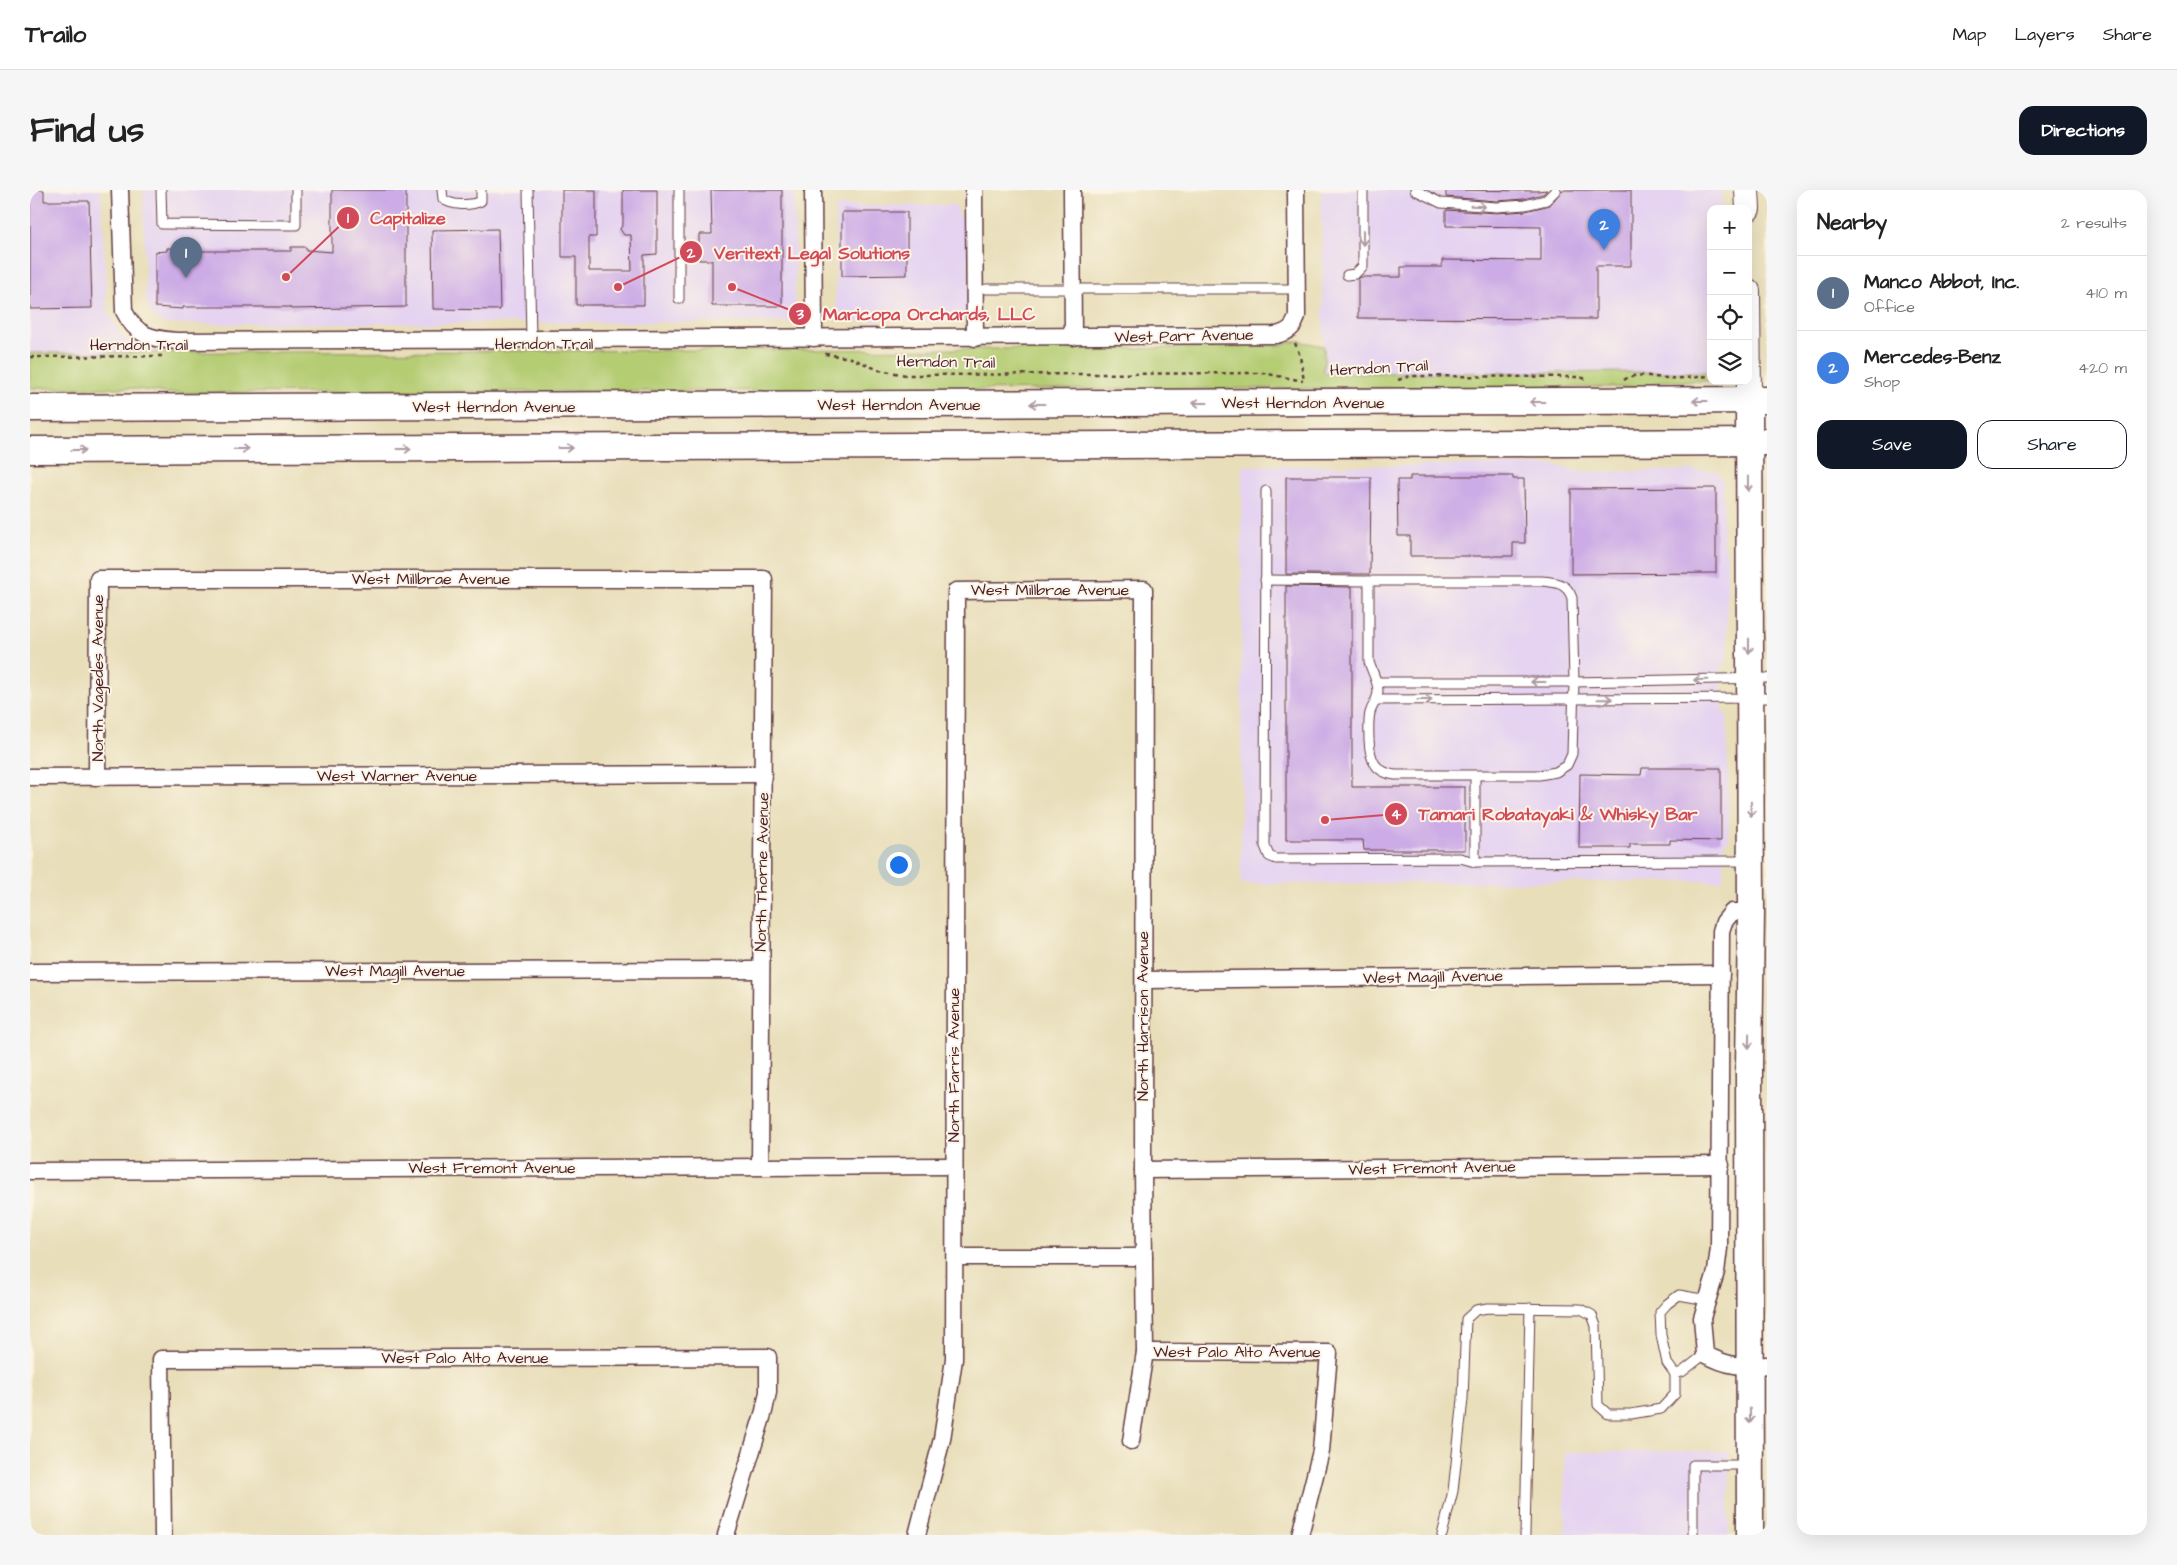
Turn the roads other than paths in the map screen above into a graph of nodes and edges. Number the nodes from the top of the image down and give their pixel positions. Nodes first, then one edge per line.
1 (120, 190) edge
2 (161, 190) edge
3 (296, 190) edge
4 (442, 190) edge
5 (481, 190) edge
6 (528, 190) edge
7 (679, 190) edge
8 (814, 190) edge
9 (974, 190) edge
10 (1072, 190) edge
11 (1296, 190) edge
12 (1363, 190) edge
13 (1415, 190) edge
14 (1556, 190) edge
15 (1748, 190) edge
16 (1748, 205) edge
17 (1347, 275) dead end
18 (986, 289) dead end
19 (1073, 289) junction
20 (1297, 289) junction
21 (1748, 295) edge
22 (679, 299) dead end
23 (1073, 337) junction
24 (531, 338) junction
25 (975, 338) junction
26 (815, 346) junction
27 (1758, 400) edge
28 (30, 408) edge
29 (1757, 442) edge
30 (30, 450) edge
31 (1266, 491) dead end
32 (98, 579) joint
33 (764, 579) joint
34 (1265, 580) junction
35 (1369, 581) junction
36 (1144, 589) joint
37 (956, 590) joint
38 (1377, 682) junction
39 (1574, 682) junction
40 (1758, 688) edge
41 (1573, 699) junction
42 (1376, 700) junction
43 (763, 774) junction
44 (1475, 776) junction
45 (30, 777) edge
46 (97, 777) junction
47 (1751, 861) junction
48 (1475, 862) junction
49 (1752, 912) junction
50 (761, 970) junction
51 (30, 972) edge
52 (1722, 974) junction
53 (1144, 980) junction
54 (1767, 1019) edge
55 (1721, 1165) junction
56 (760, 1166) junction
57 (954, 1166) junction
58 (1143, 1170) junction
59 (30, 1171) edge
60 (955, 1258) junction
61 (1144, 1258) junction
62 (1707, 1300) junction
63 (1530, 1308) junction
64 (1145, 1352) junction
65 (1705, 1354) junction
66 (1758, 1366) edge
67 (1675, 1374) junction
68 (1131, 1441) dead end
69 (1751, 1465) junction
70 (163, 1535) edge
71 (726, 1535) edge
72 (916, 1535) edge
73 (1300, 1535) edge
74 (1442, 1535) edge
75 (1525, 1535) edge
76 (1694, 1535) edge
77 (1750, 1535) edge

1 - 24 street
2 - 3 lane
4 - 5 lane
6 - 24 lane
7 - 22 lane
8 - 26 street
9 - 25 street
10 - 19 street
11 - 20 street
12 -> 17 lane
13 -> 14 lane
15 - 16 main road
18 - 19 lane
19 - 20 lane
19 - 23 street
20 - 23 street, West Parr Avenue
21 - 27 main road
23 - 25 street
24 - 26 street
25 - 26 street
27 -> 28 main road, West Herndon Avenue
27 - 29 main road
30 -> 29 main road
29 -> 40 main road
31 - 34 lane
32 - 33 street, West Millbrae Avenue
32 - 46 street, North Vagedes Avenue
33 - 43 street, North Thorne Avenue
34 - 35 lane
34 - 48 lane
35 - 38 lane
35 - 39 lane
36 - 37 street, West Millbrae Avenue
36 - 53 street, North Harrison Avenue
37 - 57 street, North Farris Avenue
39 -> 38 lane
38 - 42 lane
40 -> 39 lane
39 - 41 lane
41 -> 40 lane
40 -> 47 main road
42 -> 41 lane
41 - 44 lane
42 - 44 lane
43 - 46 street, West Warner Avenue
43 - 50 street, North Thorne Avenue
44 - 48 lane
45 - 46 street, West Warner Avenue
47 - 48 lane
47 - 49 main road
47 - 54 main road
49 - 52 street
49 -> 66 main road
50 - 51 street, West Magill Avenue
50 - 56 street, North Thorne Avenue
52 - 53 street, West Magill Avenue
52 - 55 street
53 - 58 street, North Harrison Avenue
55 - 58 street, West Fremont Avenue
55 - 62 street
56 - 57 street, West Fremont Avenue
56 - 59 street, West Fremont Avenue
57 - 60 street, North Farris Avenue
58 - 61 street, North Harrison Avenue
60 - 61 street
60 - 72 street, North Farris Avenue
61 - 64 street, North Harrison Avenue
62 - 65 street
62 - 67 lane
63 - 67 lane
63 - 74 lane
63 - 75 lane
64 - 68 street, North Harrison Avenue
64 - 73 street, West Palo Alto Avenue
65 - 66 street
65 - 67 lane
66 -> 69 main road
69 - 76 lane
69 - 77 main road
70 - 71 street, West Palo Alto Avenue

